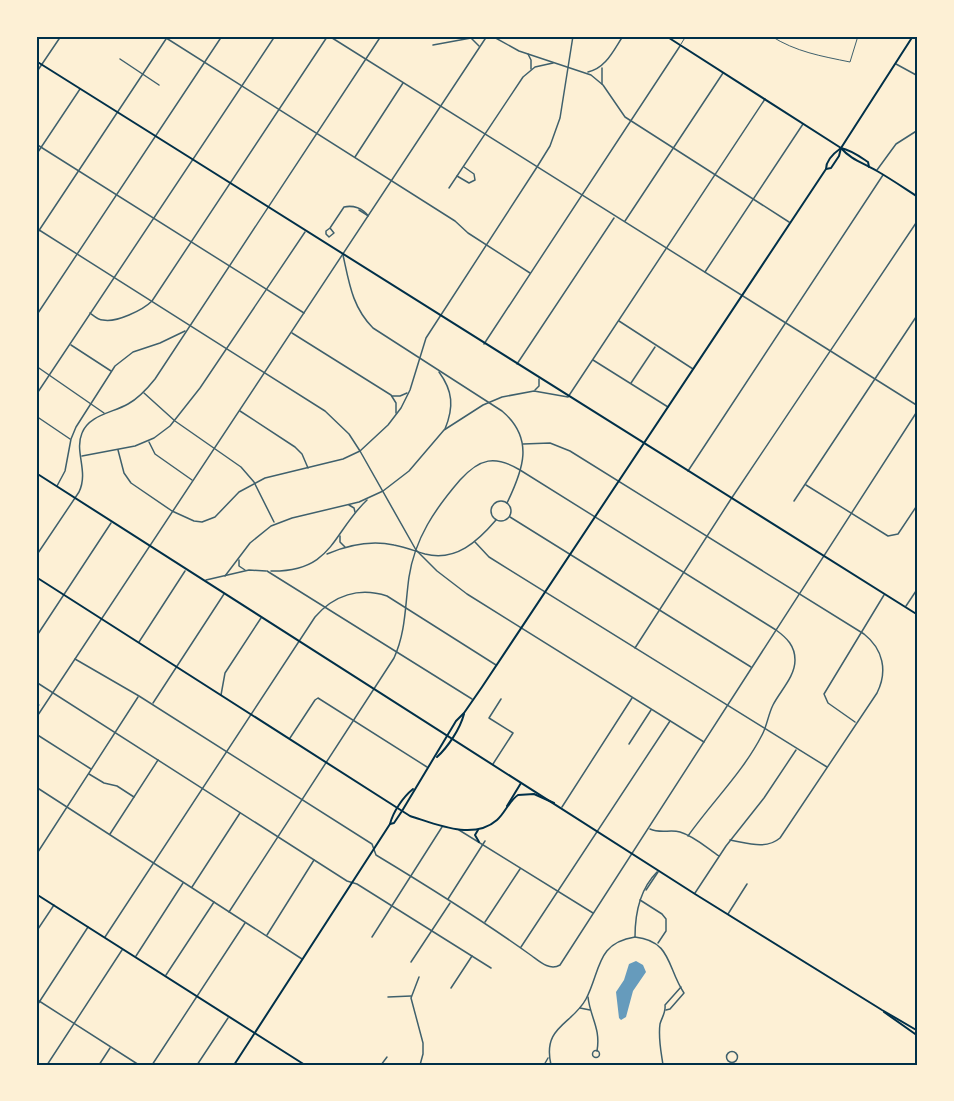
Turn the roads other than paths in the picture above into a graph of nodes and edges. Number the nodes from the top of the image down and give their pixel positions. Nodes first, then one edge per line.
1 (61, 36) edge
2 (163, 36) edge
3 (222, 36) edge
4 (275, 36) edge
5 (328, 36) edge
6 (381, 36) edge
7 (487, 36) edge
8 (492, 36) edge
9 (573, 36) edge
10 (623, 36) edge
11 (666, 36) edge
12 (686, 36) edge
13 (771, 36) edge
14 (858, 36) edge
15 (913, 36) edge
16 (168, 37) edge
17 (471, 37) edge
18 (433, 45) dead end
19 (680, 45) junction
20 (479, 47) junction
21 (527, 53) junction
22 (120, 59) dead end
23 (366, 59) junction
24 (36, 61) edge
25 (204, 62) junction
26 (558, 63) junction
27 (895, 64) junction
28 (42, 65) junction
29 (604, 65) junction
30 (567, 66) junction
31 (530, 70) junction
32 (723, 72) junction
33 (36, 73) edge
34 (587, 73) junction
35 (142, 74) junction
36 (918, 76) edge
37 (403, 83) junction
38 (159, 85) dead end
39 (603, 85) junction
40 (242, 86) junction
41 (80, 89) junction
42 (765, 99) junction
43 (440, 106) junction
44 (279, 110) junction
45 (118, 113) junction
46 (631, 121) junction
47 (803, 124) junction
48 (918, 130) edge
49 (316, 134) junction
50 (484, 134) junction
51 (155, 136) junction
52 (36, 144) edge
53 (41, 147) junction
54 (673, 148) junction
55 (841, 148) junction
56 (36, 155) edge
57 (355, 158) junction
58 (192, 160) junction
59 (463, 166) junction
60 (537, 167) junction
61 (876, 170) junction
62 (79, 171) junction
63 (716, 174) junction
64 (883, 174) junction
65 (457, 176) junction
66 (392, 180) junction
67 (230, 183) junction
68 (449, 188) dead end
69 (116, 195) junction
70 (582, 195) junction
71 (918, 197) edge
72 (753, 199) junction
73 (267, 207) junction
74 (368, 216) junction
75 (615, 216) junction
76 (154, 218) junction
77 (918, 219) edge
78 (624, 222) junction
79 (790, 223) junction
80 (36, 228) edge
81 (330, 228) dead end
82 (39, 230) junction
83 (305, 231) junction
84 (36, 235) edge
85 (191, 241) junction
86 (486, 245) junction
87 (666, 249) junction
88 (77, 254) junction
89 (343, 255) junction
90 (229, 266) junction
91 (705, 272) junction
92 (530, 273) junction
93 (114, 277) junction
94 (266, 289) junction
95 (742, 296) junction
96 (152, 301) junction
97 (90, 313) junction
98 (304, 313) junction
99 (918, 314) edge
100 (36, 315) edge
101 (440, 316) junction
102 (618, 321) junction
103 (786, 323) junction
104 (190, 325) junction
105 (185, 331) junction
106 (291, 333) junction
107 (70, 344) junction
108 (484, 344) junction
109 (656, 345) junction
110 (226, 348) junction
111 (830, 351) junction
112 (418, 358) junction
113 (592, 360) junction
114 (517, 364) junction
115 (36, 366) edge
116 (693, 369) junction
117 (111, 371) junction
118 (439, 371) junction
119 (264, 372) junction
120 (50, 375) junction
121 (539, 378) junction
122 (874, 379) junction
123 (631, 384) junction
124 (410, 390) junction
125 (534, 391) junction
126 (143, 393) junction
127 (36, 395) edge
128 (391, 395) junction
129 (568, 397) junction
130 (488, 402) junction
131 (91, 403) junction
132 (918, 406) edge
133 (668, 407) junction
134 (918, 410) edge
135 (239, 411) junction
136 (105, 414) junction
137 (396, 415) junction
138 (36, 416) edge
139 (175, 421) junction
140 (444, 430) junction
141 (71, 439) junction
142 (148, 441) junction
143 (523, 444) junction
144 (643, 444) junction
145 (214, 448) junction
146 (118, 450) junction
147 (360, 451) junction
148 (81, 456) junction
149 (308, 468) junction
150 (520, 470) junction
151 (687, 471) junction
152 (36, 474) edge
153 (192, 480) junction
154 (618, 481) junction
155 (254, 483) junction
156 (805, 484) junction
157 (57, 487) junction
158 (382, 491) junction
159 (75, 498) junction
160 (368, 499) junction
161 (731, 499) junction
162 (794, 501) dead end
163 (507, 503) junction
164 (918, 504) edge
165 (348, 505) junction
166 (172, 511) junction
167 (355, 513) junction
168 (851, 513) junction
169 (510, 517) junction
170 (594, 517) junction
171 (496, 520) junction
172 (112, 521) junction
173 (275, 524) junction
174 (340, 536) junction
175 (707, 537) junction
176 (475, 542) junction
177 (149, 544) junction
178 (346, 547) junction
179 (416, 550) junction
180 (569, 554) junction
181 (324, 555) junction
182 (36, 556) edge
183 (823, 556) junction
184 (239, 559) junction
185 (187, 569) junction
186 (287, 570) junction
187 (246, 571) junction
188 (267, 571) junction
189 (684, 573) junction
190 (225, 576) junction
191 (36, 577) edge
192 (205, 580) junction
193 (285, 582) junction
194 (918, 588) edge
195 (544, 591) junction
196 (225, 593) junction
197 (799, 594) junction
198 (885, 594) junction
199 (64, 595) junction
200 (325, 607) junction
201 (406, 607) junction
202 (905, 607) junction
203 (660, 611) junction
204 (918, 615) edge
205 (262, 617) junction
206 (101, 619) junction
207 (521, 628) junction
208 (776, 630) junction
209 (861, 632) junction
210 (36, 637) edge
211 (300, 641) junction
212 (138, 643) junction
213 (635, 648) junction
214 (397, 652) junction
215 (75, 659) junction
216 (497, 665) junction
217 (176, 667) junction
218 (752, 668) junction
219 (36, 682) edge
220 (376, 689) junction
221 (52, 693) junction
222 (221, 695) junction
223 (139, 696) junction
224 (632, 698) junction
225 (501, 699) dead end
226 (473, 700) junction
227 (152, 704) junction
228 (728, 705) junction
229 (651, 710) junction
230 (464, 713) junction
231 (252, 715) junction
232 (36, 718) edge
233 (354, 721) junction
234 (670, 721) junction
235 (856, 723) junction
236 (764, 728) junction
237 (115, 733) junction
238 (36, 734) edge
239 (447, 735) junction
240 (451, 738) junction
241 (289, 739) junction
242 (704, 742) junction
243 (629, 744) dead end
244 (796, 748) junction
245 (227, 752) junction
246 (434, 759) junction
247 (158, 760) junction
248 (327, 763) junction
249 (493, 765) junction
250 (827, 767) junction
251 (428, 768) junction
252 (91, 770) junction
253 (88, 774) junction
254 (521, 782) junction
255 (36, 787) edge
256 (415, 787) junction
257 (202, 788) junction
258 (134, 797) junction
259 (302, 800) junction
260 (554, 803) junction
261 (67, 807) junction
262 (561, 807) junction
263 (398, 809) junction
264 (240, 812) junction
265 (402, 812) junction
266 (502, 814) junction
267 (390, 824) junction
268 (442, 826) junction
269 (650, 828) junction
270 (455, 829) junction
271 (479, 829) junction
272 (598, 831) junction
273 (110, 835) junction
274 (688, 836) junction
275 (278, 837) junction
276 (730, 840) junction
277 (485, 841) dead end
278 (479, 842) junction
279 (483, 844) junction
280 (374, 850) junction
281 (633, 853) junction
282 (36, 855) edge
283 (719, 856) junction
284 (314, 860) junction
285 (153, 862) junction
286 (521, 868) junction
287 (659, 870) junction
288 (411, 876) junction
289 (352, 882) junction
290 (183, 883) junction
291 (747, 884) dead end
292 (191, 888) junction
293 (558, 891) junction
294 (36, 894) edge
295 (695, 894) junction
296 (447, 899) junction
297 (639, 900) junction
298 (214, 902) junction
299 (451, 902) junction
300 (54, 905) junction
301 (392, 906) junction
302 (229, 912) junction
303 (593, 914) junction
304 (728, 914) junction
305 (245, 922) junction
306 (485, 923) junction
307 (88, 927) junction
308 (432, 931) junction
309 (36, 932) edge
310 (266, 935) junction
311 (372, 937) dead end
312 (635, 937) junction
313 (104, 938) junction
314 (657, 944) junction
315 (521, 948) junction
316 (122, 949) junction
317 (472, 956) junction
318 (135, 957) junction
319 (302, 959) junction
320 (411, 962) dead end
321 (491, 969) dead end
322 (165, 976) junction
323 (419, 977) dead end
324 (681, 987) junction
325 (451, 988) dead end
326 (588, 994) junction
327 (411, 996) junction
328 (197, 997) junction
329 (388, 997) dead end
330 (36, 999) edge
331 (39, 1002) junction
332 (36, 1007) edge
333 (579, 1008) junction
334 (666, 1010) junction
335 (882, 1010) junction
336 (591, 1011) junction
337 (229, 1017) junction
338 (74, 1023) junction
339 (918, 1031) edge
340 (254, 1033) junction
341 (918, 1036) edge
342 (111, 1047) junction
343 (597, 1051) dead end
344 (549, 1056) junction
345 (387, 1057) dead end
346 (47, 1065) edge
347 (99, 1065) edge
348 (139, 1065) edge
349 (152, 1065) edge
350 (197, 1065) edge
351 (234, 1065) edge
352 (304, 1065) edge
353 (381, 1065) edge
354 (420, 1065) edge
355 (544, 1065) edge
356 (550, 1065) edge
357 (663, 1065) edge

1 - 28 street
2 - 16 street
3 - 25 street
4 - 40 street
5 - 23 street
5 - 44 street
6 - 23 street
7 - 20 street
8 - 21 street
9 - 30 street
10 - 29 street
11 - 19 main road
12 - 19 lane
13 - 14 lane
15 - 27 main road
16 - 25 street
16 - 35 street
17 - 18 street
17 - 20 street
19 - 32 main road
19 - 46 street
20 - 43 street
21 - 26 street
21 - 31 street
22 - 35 street
23 - 37 street
23 - 49 street
24 - 28 main road
25 - 40 street
25 - 51 street
26 - 30 street
26 - 31 street
27 - 36 street
27 - 55 main road
28 - 33 street
28 - 41 main road
29 - 34 street
29 - 39 street
30 - 34 street
30 - 60 street
31 - 50 street
32 - 42 main road
32 - 54 street
34 - 39 street
35 - 38 street
35 - 45 street
37 - 43 street
37 - 57 street
39 - 46 street
40 - 44 street
40 - 58 street
41 - 45 main road
41 - 53 street
42 - 47 main road
42 - 63 street
43 - 50 street
43 - 66 street
44 - 49 street
44 - 67 street
45 - 51 main road
45 - 62 street
46 - 54 street
46 - 70 street
47 - 55 main road
47 - 72 street
48 - 61 street
49 - 57 street
49 - 73 street
50 - 59 street
50 - 60 street
51 - 58 main road
51 - 69 street
52 - 53 street
53 - 56 street
53 - 62 street
54 - 63 street
54 - 78 street
55 - 61 main road
55 - 79 main road
57 - 66 street
58 - 67 main road
58 - 76 street
59 - 65 street
59 - 65 street
60 - 70 street
60 - 86 street
61 - 64 main road
62 - 69 street
62 - 82 street
63 - 72 street
63 - 87 street
64 - 71 main road
64 - 103 street
65 - 68 street
66 - 74 street
66 - 86 street
67 - 73 main road
67 - 85 street
69 - 76 street
69 - 88 street
70 - 75 street
70 - 92 street
72 - 79 street
72 - 91 street
73 - 83 main road
73 - 90 street
74 - 81 street
74 - 89 street
75 - 78 street
75 - 114 street
76 - 85 street
76 - 93 street
77 - 111 street
78 - 87 street
79 - 95 main road
80 - 82 street
82 - 84 street
82 - 88 street
83 - 89 main road
83 - 94 street
85 - 90 street
85 - 96 street
86 - 92 street
86 - 101 street
87 - 91 street
87 - 102 street
88 - 93 street
88 - 100 street
89 - 98 street
89 - 101 main road
89 - 112 street
90 - 94 street
90 - 104 street
91 - 95 street
92 - 108 street
93 - 96 street
93 - 97 street
94 - 98 street
94 - 110 street
95 - 103 street
95 - 116 main road
96 - 97 street
96 - 104 street
97 - 107 street
98 - 106 street
99 - 122 street
101 - 108 main road
101 - 112 street
102 - 109 street
102 - 113 street
103 - 111 street
103 - 151 street
104 - 105 street
104 - 110 street
105 - 117 street
105 - 126 street
106 - 119 street
106 - 128 street
107 - 117 street
107 - 120 street
108 - 114 main road
109 - 116 street
109 - 123 street
110 - 119 street
110 - 139 street
111 - 122 street
111 - 161 street
112 - 118 street
112 - 124 street
113 - 123 street
113 - 129 street
114 - 121 main road
115 - 120 street
116 - 133 main road
117 - 131 street
118 - 130 street
118 - 140 street
119 - 135 street
119 - 147 street
120 - 127 street
120 - 131 street
121 - 125 street
121 - 129 main road
122 - 132 street
122 - 156 street
123 - 133 street
124 - 128 street
124 - 137 street
125 - 129 street
125 - 130 street
126 - 136 street
126 - 139 street
128 - 137 street
129 - 144 main road
130 - 140 street
130 - 143 street
131 - 136 street
131 - 141 street
133 - 144 main road
134 - 168 street
135 - 145 street
135 - 149 street
136 - 148 street
137 - 147 street
138 - 141 street
139 - 142 street
139 - 145 street
140 - 158 street
141 - 157 street
142 - 146 street
142 - 153 street
143 - 150 street
143 - 154 street
144 - 151 main road
144 - 154 main road
145 - 153 street
145 - 155 street
146 - 148 street
146 - 166 street
147 - 149 street
147 - 158 street
148 - 159 street
149 - 155 street
150 - 163 street
150 - 170 street
150 - 179 street
151 - 161 main road
152 - 157 main road
153 - 166 street
154 - 170 main road
154 - 175 street
155 - 166 street
155 - 173 street
156 - 162 street
156 - 168 street
157 - 159 main road
158 - 160 street
158 - 179 street
159 - 172 main road
159 - 182 street
160 - 165 street
160 - 167 street
161 - 175 street
161 - 183 main road
163 - 169 street
163 - 171 street
164 - 168 street
165 - 167 street
165 - 173 street
166 - 177 street
167 - 174 street
168 - 183 street
169 - 171 street
169 - 180 street
170 - 180 main road
170 - 189 street
171 - 176 street
172 - 177 main road
172 - 199 street
173 - 184 street
174 - 178 street
174 - 181 street
175 - 189 street
175 - 197 street
176 - 179 street
176 - 195 street
177 - 185 main road
177 - 206 street
178 - 179 street
178 - 181 street
179 - 201 street
179 - 207 street
180 - 195 main road
180 - 203 street
181 - 186 street
183 - 197 street
183 - 198 main road
184 - 187 street
184 - 190 street
185 - 192 main road
185 - 212 street
186 - 188 street
186 - 193 street
187 - 188 street
187 - 190 street
188 - 193 street
189 - 203 street
189 - 208 street
190 - 192 street
191 - 199 main road
192 - 196 main road
193 - 200 street
194 - 202 street
195 - 207 main road
195 - 213 street
196 - 205 main road
196 - 217 street
197 - 208 street
197 - 209 street
198 - 202 main road
198 - 209 street
199 - 206 main road
199 - 210 street
200 - 201 street
200 - 211 street
200 - 214 street
201 - 214 street
201 - 216 street
202 - 204 main road
203 - 213 street
203 - 218 street
205 - 211 main road
205 - 222 street
206 - 212 main road
206 - 215 street
207 - 216 main road
207 - 224 street
208 - 218 street
208 - 236 street
209 - 235 street
209 - 235 street
211 - 220 main road
211 - 231 street
212 - 217 main road
213 - 228 street
214 - 220 street
214 - 226 street
215 - 221 street
215 - 223 street
216 - 226 main road
217 - 222 main road
217 - 227 street
218 - 228 street
219 - 221 street
220 - 233 street
220 - 239 main road
221 - 232 street
221 - 237 street
222 - 231 main road
223 - 227 street
223 - 237 street
224 - 229 street
224 - 262 street
225 - 249 street
226 - 230 main road
227 - 245 street
228 - 236 street
228 - 242 street
229 - 234 street
229 - 243 street
230 - 239 main road
230 - 240 main road
231 - 241 main road
231 - 245 street
233 - 241 street
233 - 248 street
233 - 251 street
234 - 242 street
234 - 272 street
235 - 250 street
236 - 244 street
236 - 274 street
237 - 247 street
237 - 252 street
238 - 252 street
239 - 240 main road
239 - 246 main road
240 - 246 main road
240 - 249 main road
241 - 248 main road
242 - 269 street
244 - 250 street
244 - 276 street
245 - 257 street
245 - 259 street
246 - 251 main road
247 - 257 street
247 - 258 street
248 - 259 street
248 - 263 main road
249 - 254 main road
250 - 276 street
251 - 256 main road
252 - 253 street
253 - 258 street
253 - 261 street
254 - 260 main road
254 - 266 main road
255 - 261 street
256 - 263 main road
256 - 265 main road
257 - 264 street
257 - 285 street
258 - 273 street
259 - 275 street
259 - 280 street
260 - 262 main road
260 - 266 main road
261 - 273 street
261 - 282 street
262 - 272 main road
263 - 265 main road
263 - 267 main road
264 - 275 street
264 - 292 street
265 - 267 main road
265 - 268 main road
266 - 271 main road
267 - 280 main road
268 - 270 main road
268 - 288 street
269 - 274 street
269 - 281 street
270 - 271 main road
270 - 278 street
271 - 278 main road
272 - 281 main road
272 - 293 street
273 - 285 street
274 - 283 street
275 - 284 street
275 - 302 street
276 - 283 street
277 - 279 street
278 - 279 street
279 - 286 street
279 - 296 street
280 - 288 street
280 - 289 main road
281 - 287 main road
281 - 303 street
283 - 295 street
284 - 289 street
284 - 310 street
285 - 290 street
285 - 313 street
286 - 293 street
286 - 306 street
287 - 295 main road
287 - 297 street
288 - 296 street
288 - 301 street
289 - 301 street
289 - 319 main road
290 - 292 street
290 - 318 street
291 - 304 street
292 - 298 street
293 - 303 street
293 - 315 street
294 - 300 main road
295 - 304 main road
296 - 299 street
297 - 312 street
297 - 314 street
298 - 302 street
298 - 322 street
299 - 306 street
299 - 308 street
300 - 307 main road
300 - 309 street
301 - 308 street
301 - 311 street
302 - 305 street
303 - 315 street
304 - 335 main road
305 - 310 street
305 - 328 street
306 - 315 street
307 - 313 main road
307 - 331 street
308 - 317 street
308 - 320 street
310 - 319 street
312 - 314 street
312 - 326 street
313 - 316 main road
314 - 324 street
316 - 318 main road
316 - 338 street
317 - 321 street
317 - 325 street
318 - 322 main road
319 - 340 main road
322 - 328 main road
323 - 327 street
324 - 334 street
324 - 334 street
326 - 333 street
326 - 336 street
327 - 329 street
327 - 354 street
328 - 337 main road
328 - 349 street
330 - 331 street
331 - 332 street
331 - 338 street
333 - 336 street
333 - 344 street
334 - 357 street
335 - 339 main road
335 - 341 main road
336 - 343 street
337 - 340 main road
337 - 350 street
338 - 342 street
338 - 346 street
340 - 351 main road
340 - 352 main road
342 - 347 street
342 - 348 street
344 - 355 street
344 - 356 street
345 - 353 street

